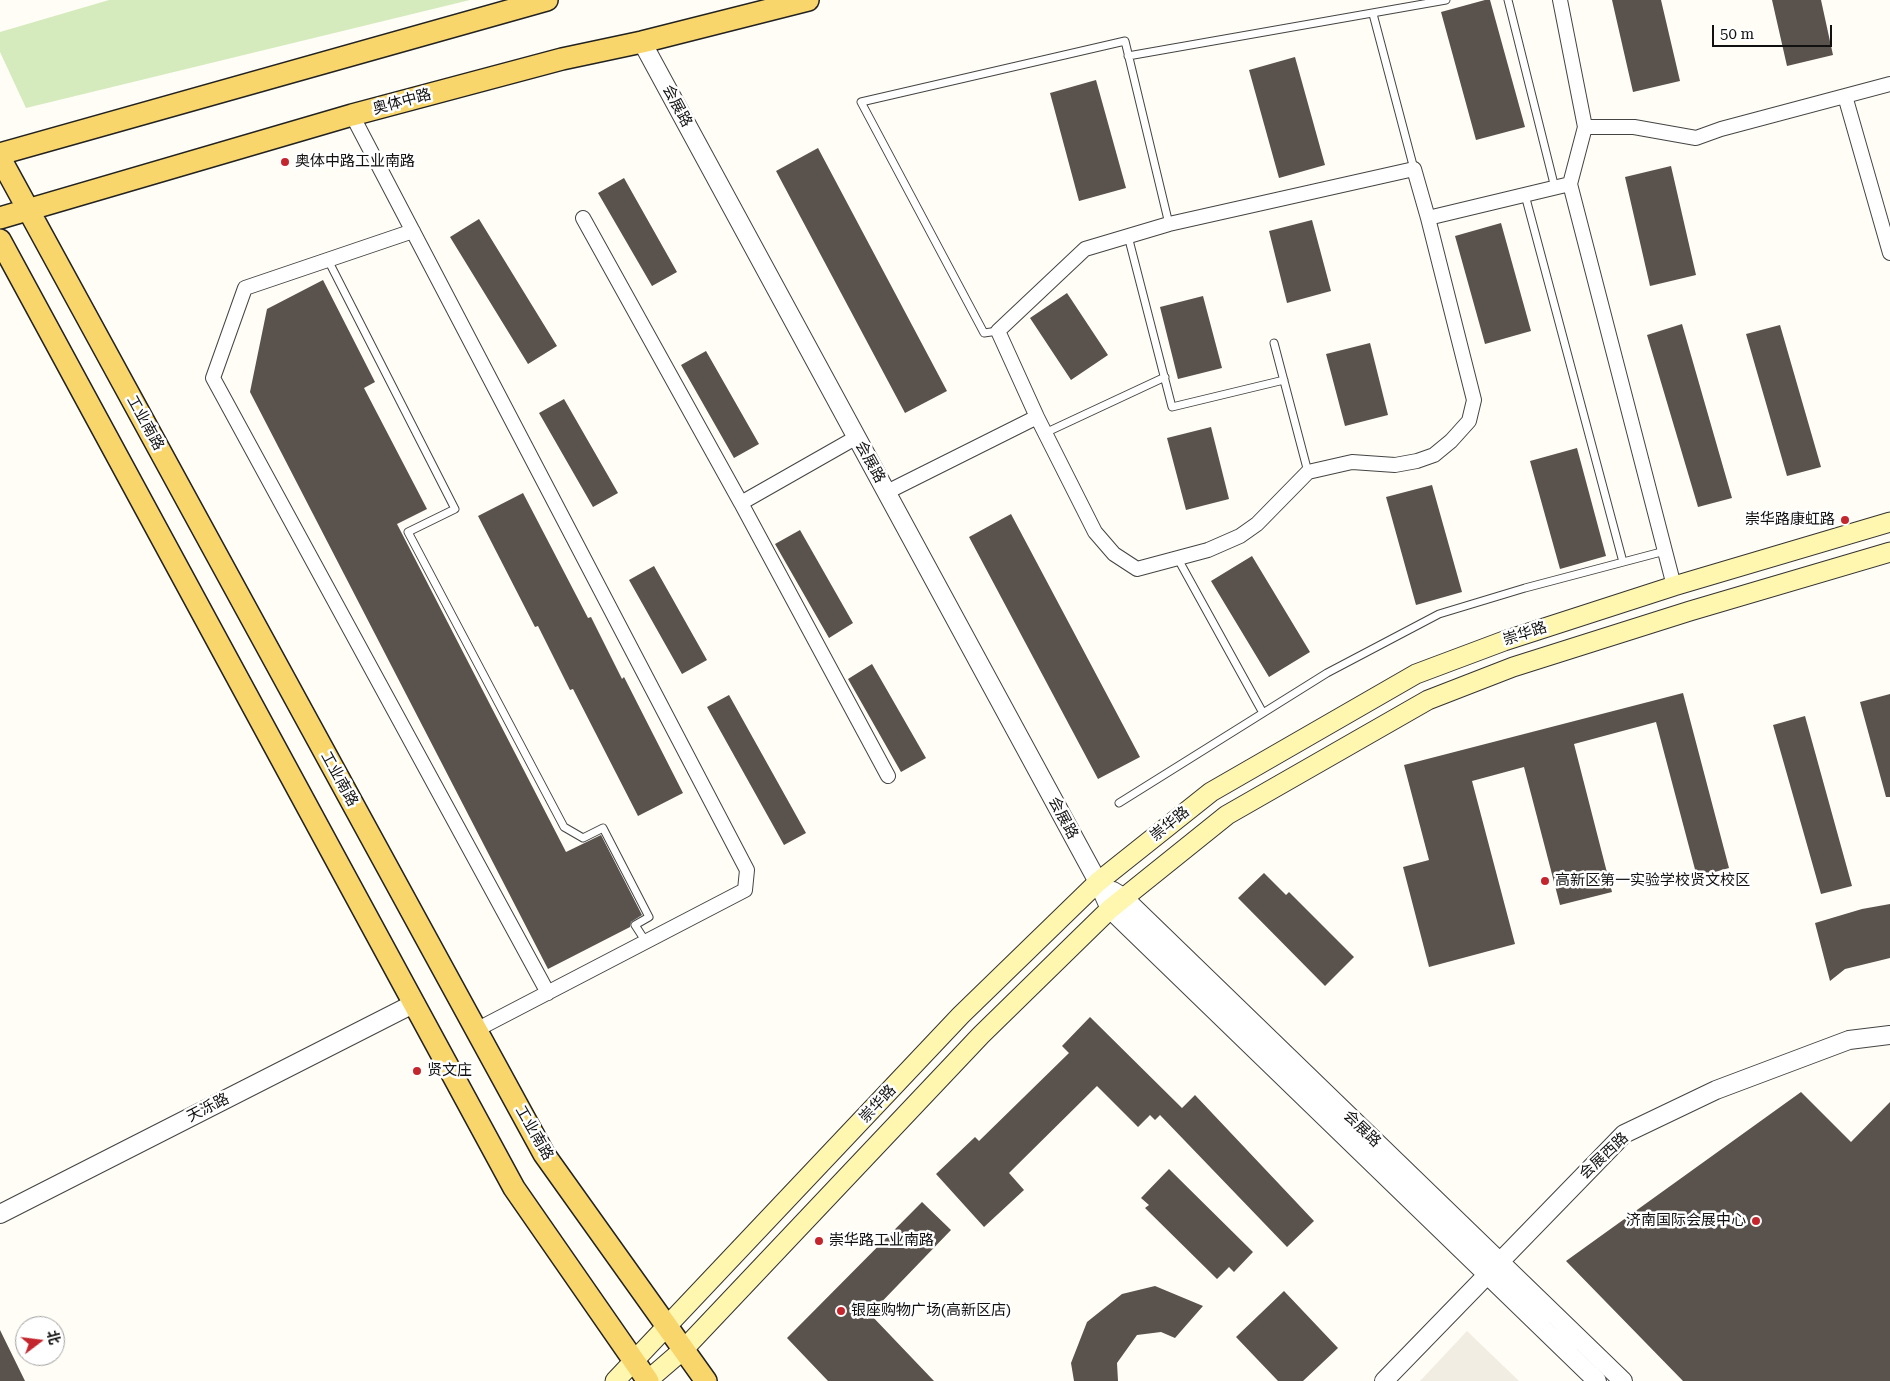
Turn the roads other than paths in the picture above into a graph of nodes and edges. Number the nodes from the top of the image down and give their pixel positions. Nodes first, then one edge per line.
1 (547, 0) edge
2 (808, 0) edge
3 (1446, 0) edge
4 (1508, 0) edge
5 (1560, 0) edge
6 (1374, 14) junction
7 (642, 42) junction
8 (1128, 56) junction
9 (1890, 84) edge
10 (1845, 96) junction
11 (352, 115) junction
12 (1585, 127) junction
13 (0, 154) edge
14 (0, 158) edge
15 (1414, 169) junction
16 (1570, 184) junction
17 (1555, 188) junction
18 (1525, 195) junction
19 (28, 209) junction
20 (0, 218) edge
21 (583, 218) dead end
22 (1428, 218) junction
23 (1169, 224) junction
24 (413, 231) junction
25 (1128, 236) junction
26 (0, 240) edge
27 (1890, 253) edge
28 (327, 258) junction
29 (998, 331) junction
30 (1274, 343) dead end
31 (1165, 377) junction
32 (1284, 380) junction
33 (1037, 417) junction
34 (1045, 433) junction
35 (857, 437) junction
36 (1308, 472) junction
37 (887, 492) junction
38 (741, 503) junction
39 (1890, 522) edge
40 (1665, 551) junction
41 (1890, 552) edge
42 (1178, 559) junction
43 (1623, 562) junction
44 (1674, 586) junction
45 (1263, 713) junction
46 (888, 776) dead end
47 (1119, 803) dead end
48 (1098, 882) junction
49 (1116, 903) junction
50 (646, 942) junction
51 (548, 993) junction
52 (416, 1003) junction
53 (476, 1030) junction
54 (1890, 1035) edge
55 (0, 1214) edge
56 (1499, 1260) junction
57 (1486, 1273) junction
58 (668, 1325) junction
59 (684, 1349) junction
60 (636, 1361) junction
61 (615, 1381) edge
62 (648, 1381) edge
63 (706, 1381) edge
64 (1384, 1381) edge
65 (1596, 1381) edge
66 (1623, 1381) edge

1 - 13 main road
2 - 7 main road, 奥体中路
3 - 6 lane
4 - 17 lane
5 - 12 street
6 - 8 lane
6 - 15 lane
7 - 11 main road, 奥体中路
7 - 35 street, 会展路
8 - 23 lane
8 - 29 lane
9 - 10 street
10 - 12 street
10 - 27 street
11 - 19 main road, 奥体中路
11 - 24 street
12 - 16 street
14 - 19 main road, 工业南路
15 - 22 street
15 - 23 street
16 - 17 street
16 - 40 street
17 - 18 street
18 - 22 street
18 - 43 lane
19 - 20 main road, 奥体中路
19 - 53 main road, 工业南路
21 - 38 street
22 - 36 street
23 - 25 street
24 - 28 street
24 - 50 street
25 - 29 street
25 - 31 lane
26 - 52 main road
28 - 50 lane
28 - 51 street
29 - 33 street
30 - 32 lane
31 - 32 lane
31 - 34 lane
32 - 36 lane
33 - 34 street
33 - 37 street
34 - 42 street
35 - 37 street, 会展路
35 - 38 street
36 - 42 street
37 - 48 street, 会展路
38 - 46 street
39 - 44 main road, 崇华路
40 - 43 lane
40 - 44 street
41 - 49 main road, 崇华路
42 - 45 lane
43 - 45 lane
44 - 48 main road, 崇华路
45 - 47 lane
48 - 49 street, 会展路
48 - 58 main road, 崇华路
49 - 56 street, 会展路
49 - 57 street, 会展路
49 - 59 main road, 崇华路
50 - 51 street
51 - 53 street
52 - 55 street, 天泺路
52 - 60 main road
53 - 58 main road, 工业南路
54 - 56 street, 会展西路
56 - 57 street, 会展西路
56 - 66 street, 会展路
57 - 64 street, 会展西路
57 - 65 street, 会展路
58 - 59 main road, 工业南路
58 - 60 main road, 崇华路
59 - 62 main road, 崇华路
59 - 63 main road, 工业南路
60 - 61 main road, 崇华路
60 - 62 main road

